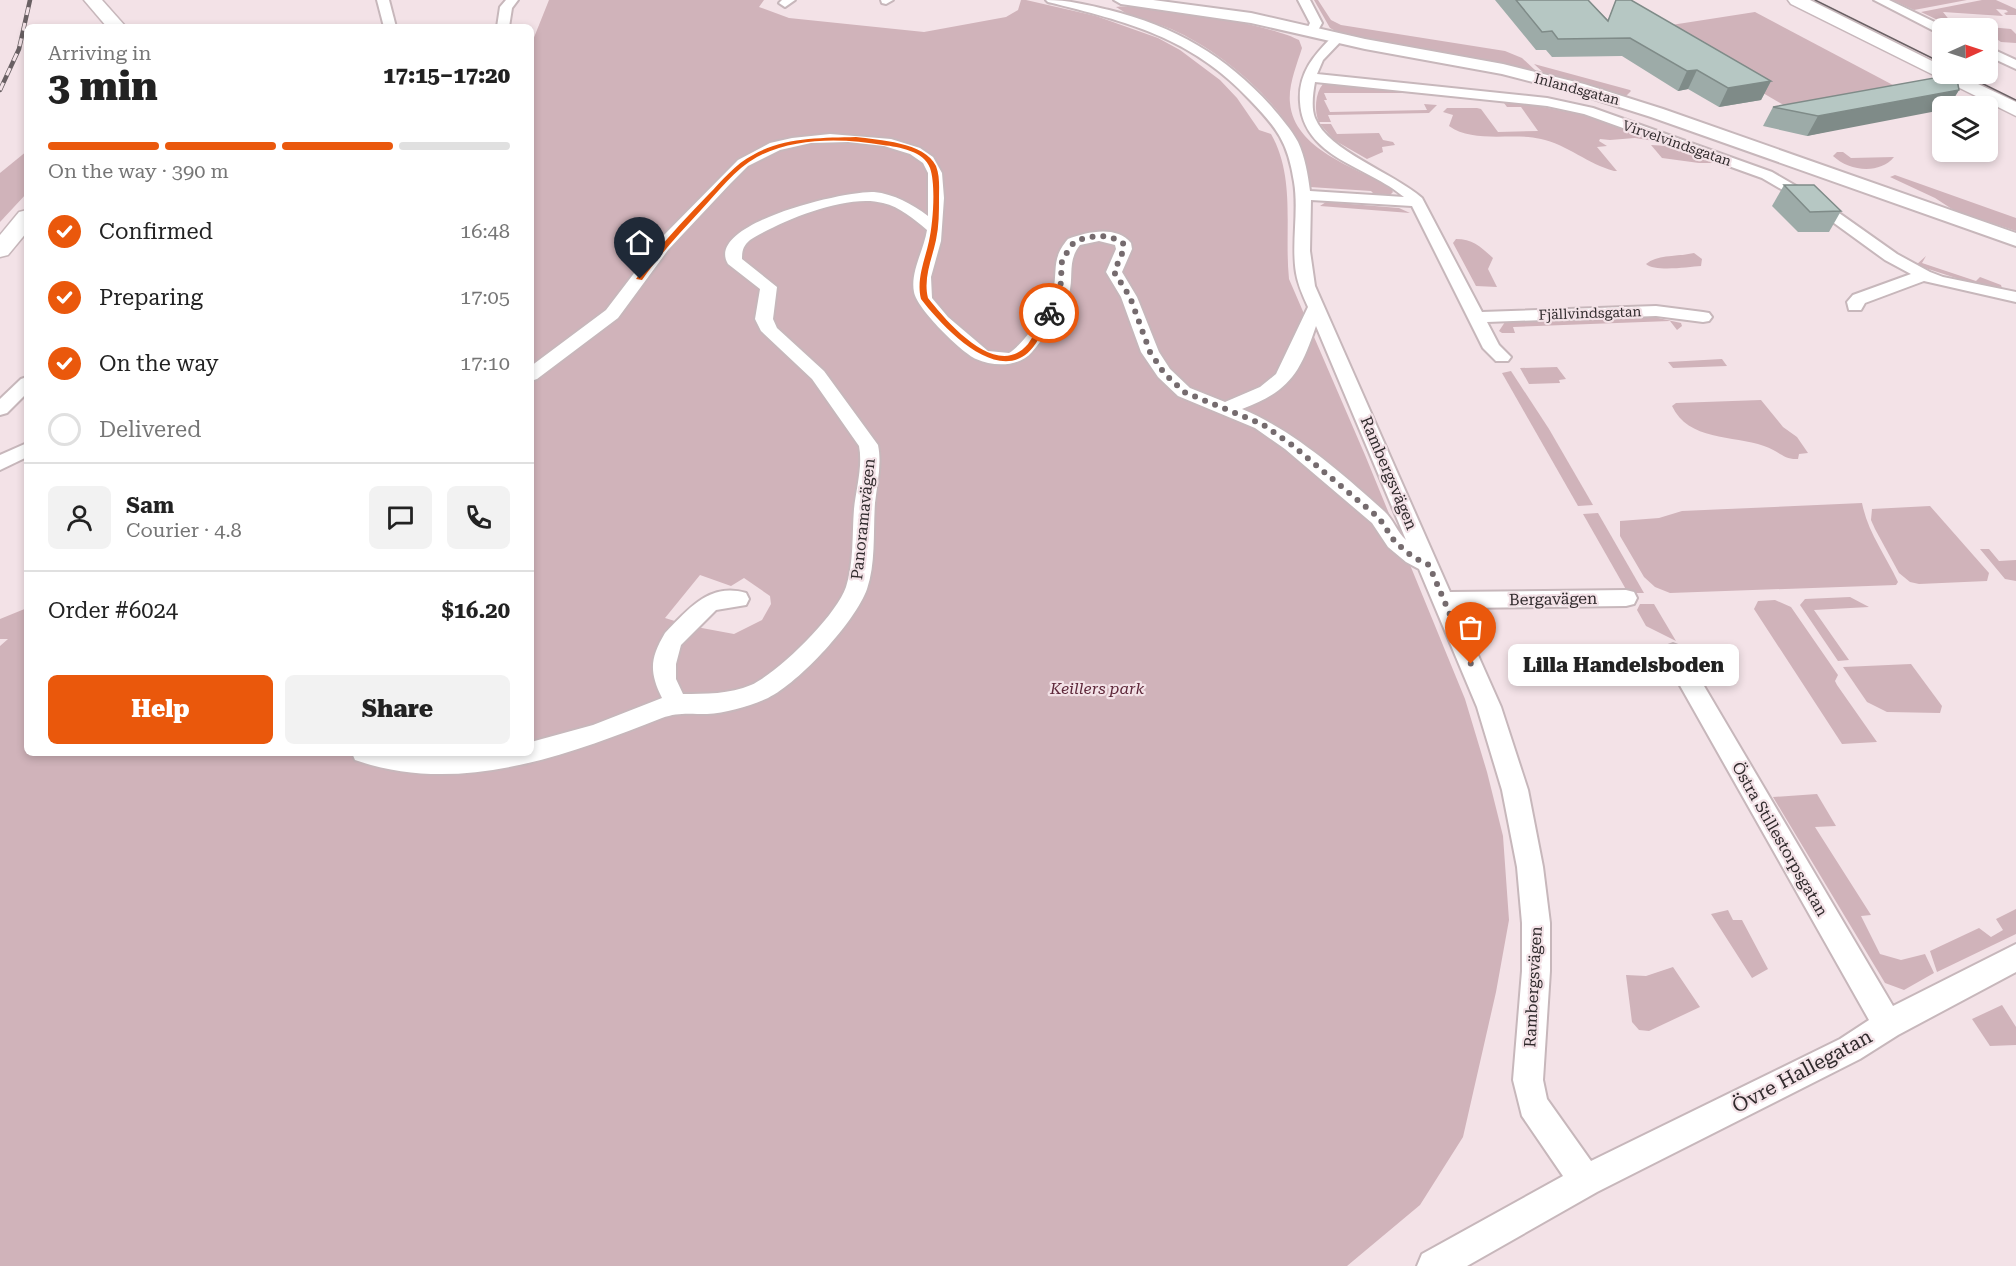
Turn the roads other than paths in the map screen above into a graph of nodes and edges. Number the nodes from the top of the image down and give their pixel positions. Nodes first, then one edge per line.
1 (383, 0) edge
2 (1052, 0) edge
3 (1122, 0) edge
4 (1304, 0) edge
5 (1797, 0) edge
6 (1880, 0) edge
7 (505, 2) edge
8 (86, 9) edge
9 (112, 24) edge
10 (389, 24) edge
11 (503, 24) edge
12 (1932, 25) edge
13 (1312, 32) junction
14 (1338, 38) junction
15 (1998, 56) edge
16 (2016, 65) edge
17 (1932, 68) edge
18 (1308, 76) junction
19 (1965, 84) edge
20 (2016, 110) edge
21 (1303, 195) junction
22 (1417, 201) junction
23 (24, 221) edge
24 (933, 227) junction
25 (2016, 240) edge
26 (24, 244) edge
27 (0, 250) edge
28 (0, 273) edge
29 (1924, 275) junction
30 (2016, 297) edge
31 (1317, 306) junction
32 (1855, 306) dead end
33 (1477, 317) junction
34 (1703, 317) dead end
35 (1502, 357) dead end
36 (534, 373) edge
37 (24, 386) edge
38 (1227, 408) junction
39 (0, 409) edge
40 (24, 451) edge
41 (0, 463) edge
42 (1429, 565) junction
43 (1626, 597) dead end
44 (738, 600) dead end
45 (1444, 600) junction
46 (1673, 653) dead end
47 (676, 703) junction
48 (534, 752) edge
49 (382, 756) edge
50 (512, 756) edge
51 (2016, 957) edge
52 (1888, 1025) junction
53 (1586, 1181) junction
54 (1434, 1266) edge

1 - 10 street
2 - 21 street, Rambergsvägen
3 - 13 street, Inlandsgatan
4 - 13 street
5 - 17 main road
6 - 12 street
7 - 11 street
8 - 9 main road
13 - 14 street, Inlandsgatan
14 - 18 street
14 - 25 street, Inlandsgatan
15 - 16 street
18 - 22 street
18 - 29 street, Virvelvindsgatan
19 - 20 main road
21 - 22 street
21 - 31 street, Rambergsvägen
22 - 33 street
23 - 27 main road
24 - 36 street
24 - 38 street
24 - 47 street, Panoramavägen
26 - 28 main road
29 - 30 street, Virvelvindsgatan
29 - 32 street
31 - 38 street
31 - 42 street, Rambergsvägen
33 - 34 street, Fjällvindsgatan
33 - 35 street
37 - 39 street
38 - 42 street
40 - 41 street
42 - 45 street, Rambergsvägen
43 - 45 street, Bergavägen
44 - 47 street
45 - 53 street, Rambergsvägen
46 - 52 street, Östra Stillestorpsgatan
47 - 48 street, Panoramavägen
49 - 50 street, Panoramavägen
51 - 52 street, Övre Hallegatan
52 - 53 street, Övre Hallegatan
53 - 54 street

